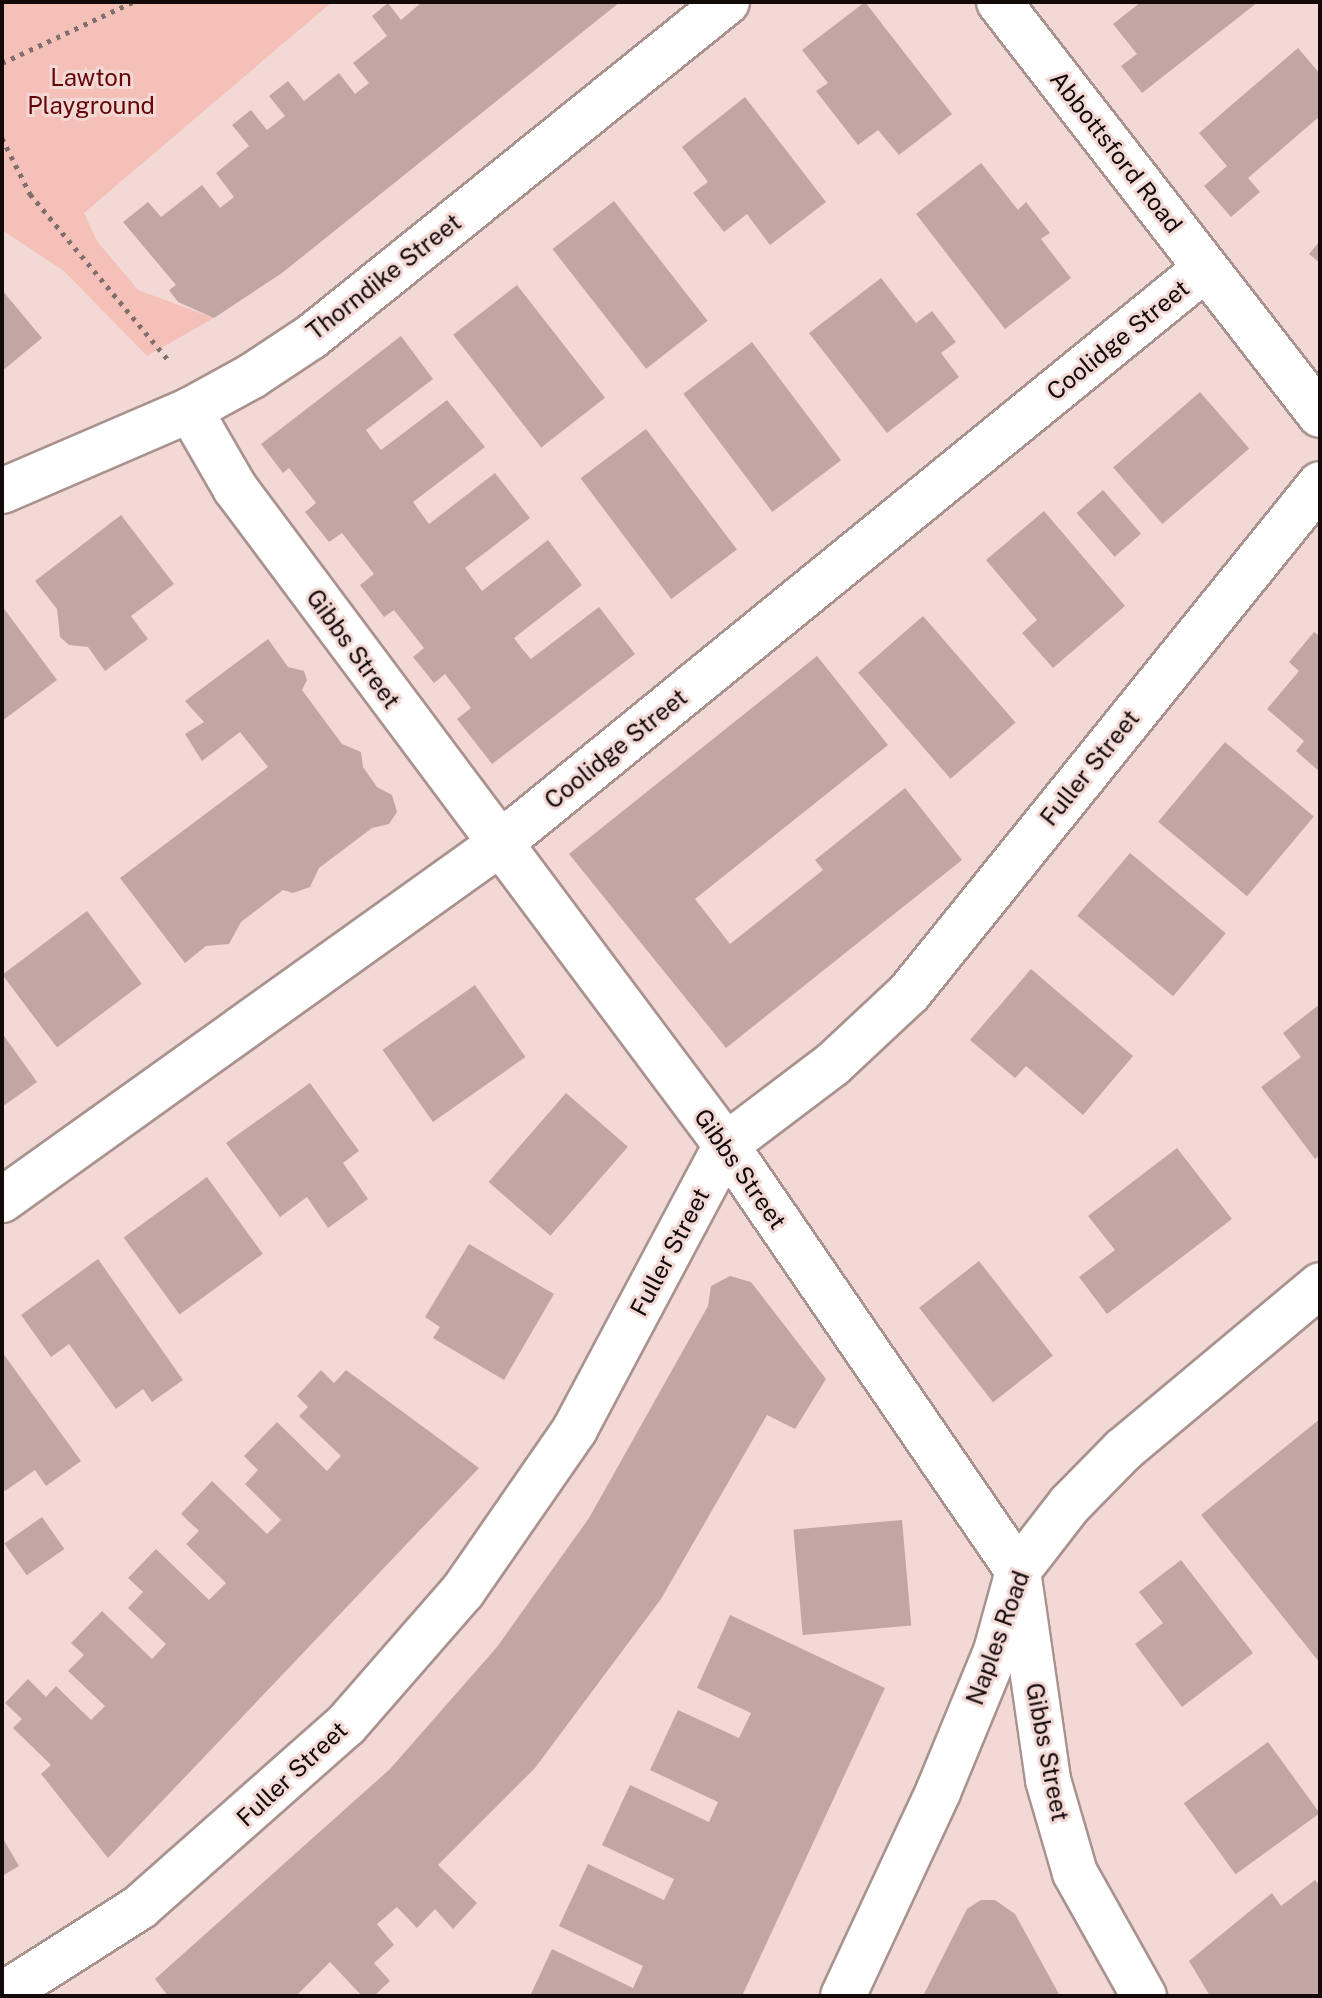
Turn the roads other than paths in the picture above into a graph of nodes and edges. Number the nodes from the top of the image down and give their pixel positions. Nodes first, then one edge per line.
1 (727, 2) edge
2 (999, 2) edge
3 (1206, 268) junction
4 (190, 410) junction
5 (1320, 415) edge
6 (1320, 484) edge
7 (2, 491) edge
8 (498, 845) junction
9 (726, 1145) junction
10 (2, 1200) edge
11 (1318, 1292) edge
12 (1018, 1571) junction
13 (2, 1995) edge
14 (843, 1996) edge
15 (1144, 1996) edge

1 - 4 street, Thorndike Street
2 - 3 street, Abbottsford Road
3 - 5 street, Abbottsford Road
3 - 8 street, Coolidge Street
4 - 7 street, Thorndike Street
4 - 8 street, Gibbs Street
6 - 9 street, Fuller Street
8 - 9 street, Gibbs Street
8 - 10 street, Coolidge Street
9 - 12 street, Gibbs Street
9 - 13 street, Fuller Street
11 - 12 street, Naples Road
12 - 14 street, Naples Road
12 - 15 street, Gibbs Street

